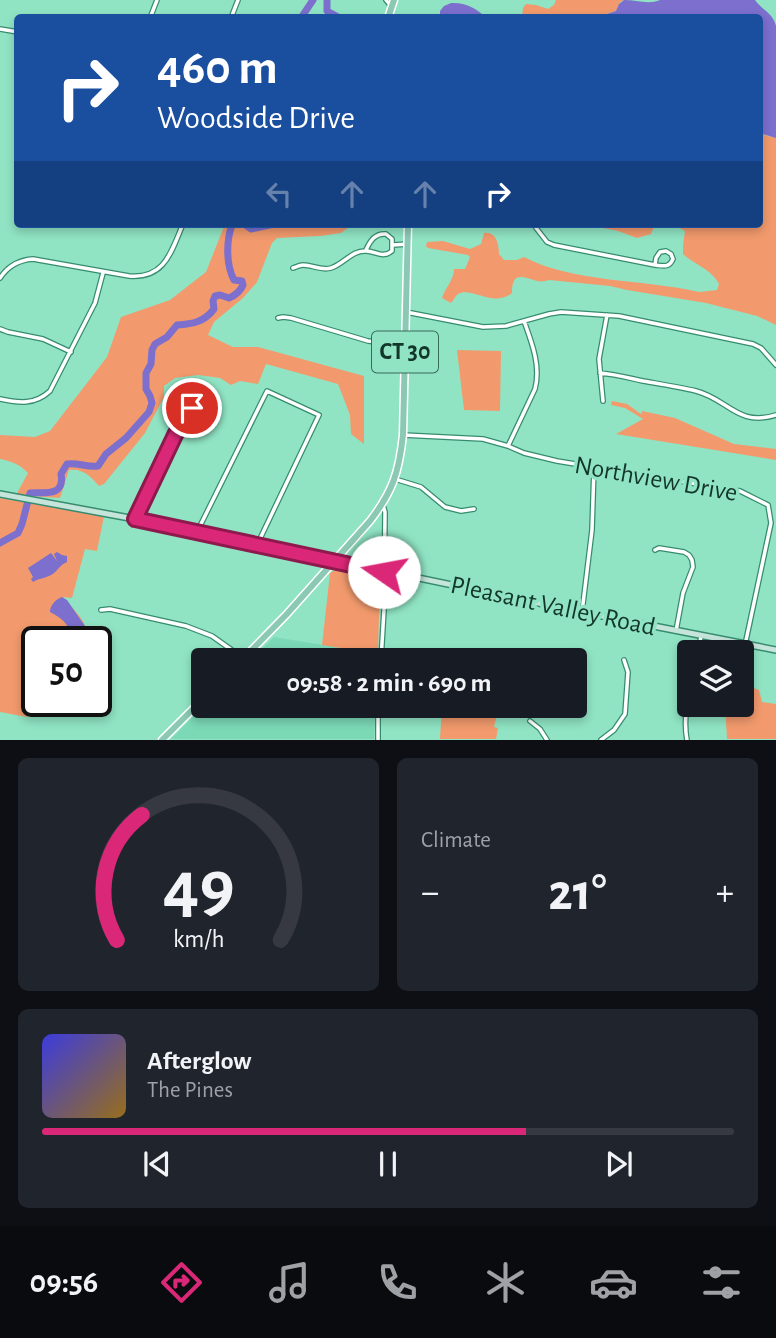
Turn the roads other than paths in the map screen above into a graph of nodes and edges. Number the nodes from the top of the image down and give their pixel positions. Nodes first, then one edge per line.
1 (181, 228) edge
2 (408, 228) edge
3 (536, 228) edge
4 (408, 244) junction
5 (393, 245) junction
6 (366, 250) junction
7 (655, 265) junction
8 (293, 268) dead end
9 (103, 272) junction
10 (0, 278) edge
11 (406, 312) junction
12 (607, 315) junction
13 (278, 318) dead end
14 (524, 321) junction
15 (0, 329) edge
16 (405, 345) junction
17 (71, 353) junction
18 (776, 365) edge
19 (600, 373) junction
20 (0, 399) edge
21 (603, 401) dead end
22 (192, 408) dead end
23 (776, 415) edge
24 (403, 435) junction
25 (508, 446) junction
26 (594, 468) junction
27 (395, 479) junction
28 (0, 494) edge
29 (382, 504) junction
30 (474, 509) dead end
31 (135, 519) junction
32 (197, 532) junction
33 (257, 545) junction
34 (655, 550) dead end
35 (335, 561) junction
36 (384, 572) junction
37 (101, 610) dead end
38 (582, 612) junction
39 (676, 631) junction
40 (701, 636) junction
41 (700, 640) edge
42 (721, 640) edge
43 (746, 640) edge
44 (754, 646) edge
45 (228, 648) edge
46 (254, 648) edge
47 (382, 648) edge
48 (776, 650) edge
49 (624, 660) dead end
50 (191, 711) edge
51 (686, 717) edge
52 (379, 718) edge
53 (530, 721) dead end
54 (162, 740) edge
55 (378, 740) edge
56 (547, 740) edge
57 (601, 740) edge
58 (687, 740) edge

1 - 9 street
2 - 4 main road, CT 30
3 - 7 street
4 - 5 street
4 - 11 main road, CT 30
5 - 6 street
5 - 6 street
6 - 8 street
7 - 7 street
9 - 10 street
9 - 17 street
11 - 14 street
11 - 16 main road, CT 30
12 - 14 street
12 - 18 street
12 - 19 street
13 - 16 street
14 - 25 street
15 - 17 street
16 - 24 main road, CT 30
17 - 20 street
19 - 21 street
19 - 23 street
22 - 31 street
24 - 25 street, Northview Drive
24 - 27 main road, CT 30
25 - 26 street, Northview Drive
26 - 38 street
26 - 43 street, Northview Drive
27 - 29 main road, CT 30
27 - 30 street
28 - 31 main road, Pleasant Valley Road
29 - 35 main road, CT 30
29 - 36 street
31 - 32 main road, Pleasant Valley Road
32 - 33 main road, Pleasant Valley Road
32 - 33 street
33 - 35 main road, Pleasant Valley Road
34 - 39 street
35 - 36 main road, Pleasant Valley Road
35 - 46 main road, CT 30
36 - 38 main road, Pleasant Valley Road
36 - 47 street
37 - 45 street
38 - 39 main road, Pleasant Valley Road
39 - 40 main road, Pleasant Valley Road
40 - 41 street
40 - 42 main road, Pleasant Valley Road
44 - 48 main road, Pleasant Valley Road
49 - 57 street
50 - 54 main road
51 - 58 street
52 - 55 street
53 - 56 street

